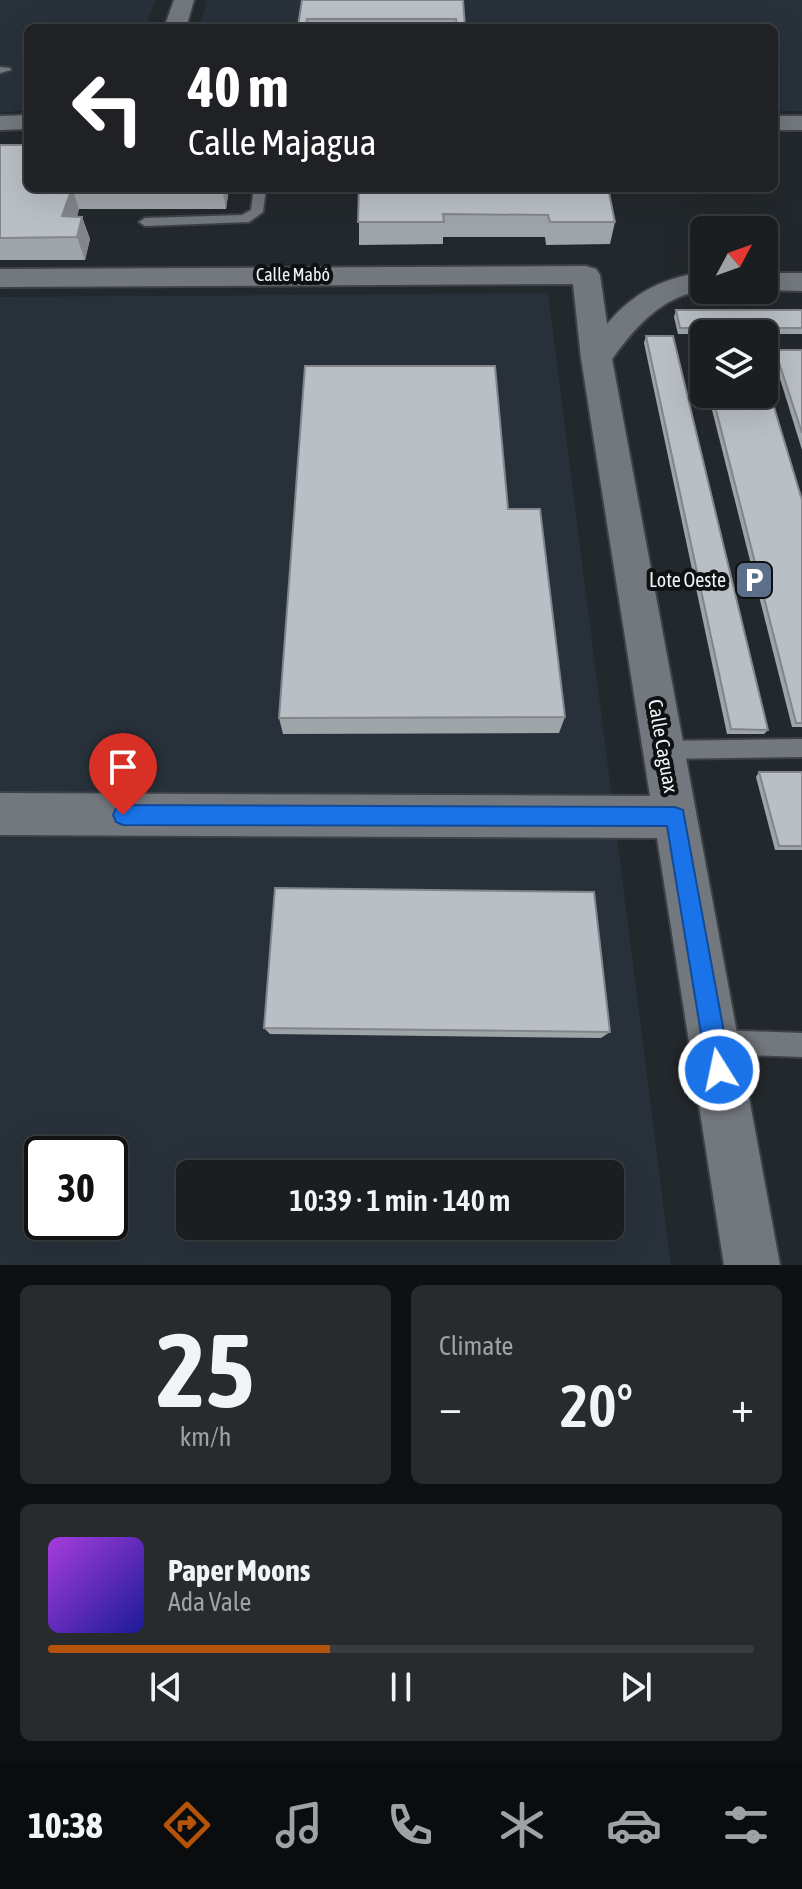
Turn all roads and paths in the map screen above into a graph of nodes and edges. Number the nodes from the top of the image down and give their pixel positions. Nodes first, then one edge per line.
1 (184, 0) edge
2 (176, 24) edge
3 (24, 122) edge
4 (0, 123) edge
5 (778, 123) edge
6 (802, 123) edge
7 (260, 192) edge
8 (145, 222) dead end
9 (586, 275) joint
10 (0, 278) edge
11 (778, 282) edge
12 (802, 282) edge
13 (690, 283) edge
14 (596, 358) junction
15 (802, 748) edge
16 (663, 750) junction
17 (0, 814) edge
18 (675, 817) junction
19 (714, 1042) junction
20 (802, 1045) edge
21 (752, 1265) edge

1 - 2 street
3 - 4 street
5 - 6 street
7 - 8 lane
9 - 10 street, Calle Mabó
9 - 14 street, Calle Caguax
11 - 12 street
13 - 14 street
14 - 16 street, Calle Caguax
15 - 16 lane
16 - 18 street, Calle Caguax
17 - 18 street
18 - 19 street, Calle Caguax
19 - 20 lane
19 - 21 street, Calle Caguax

